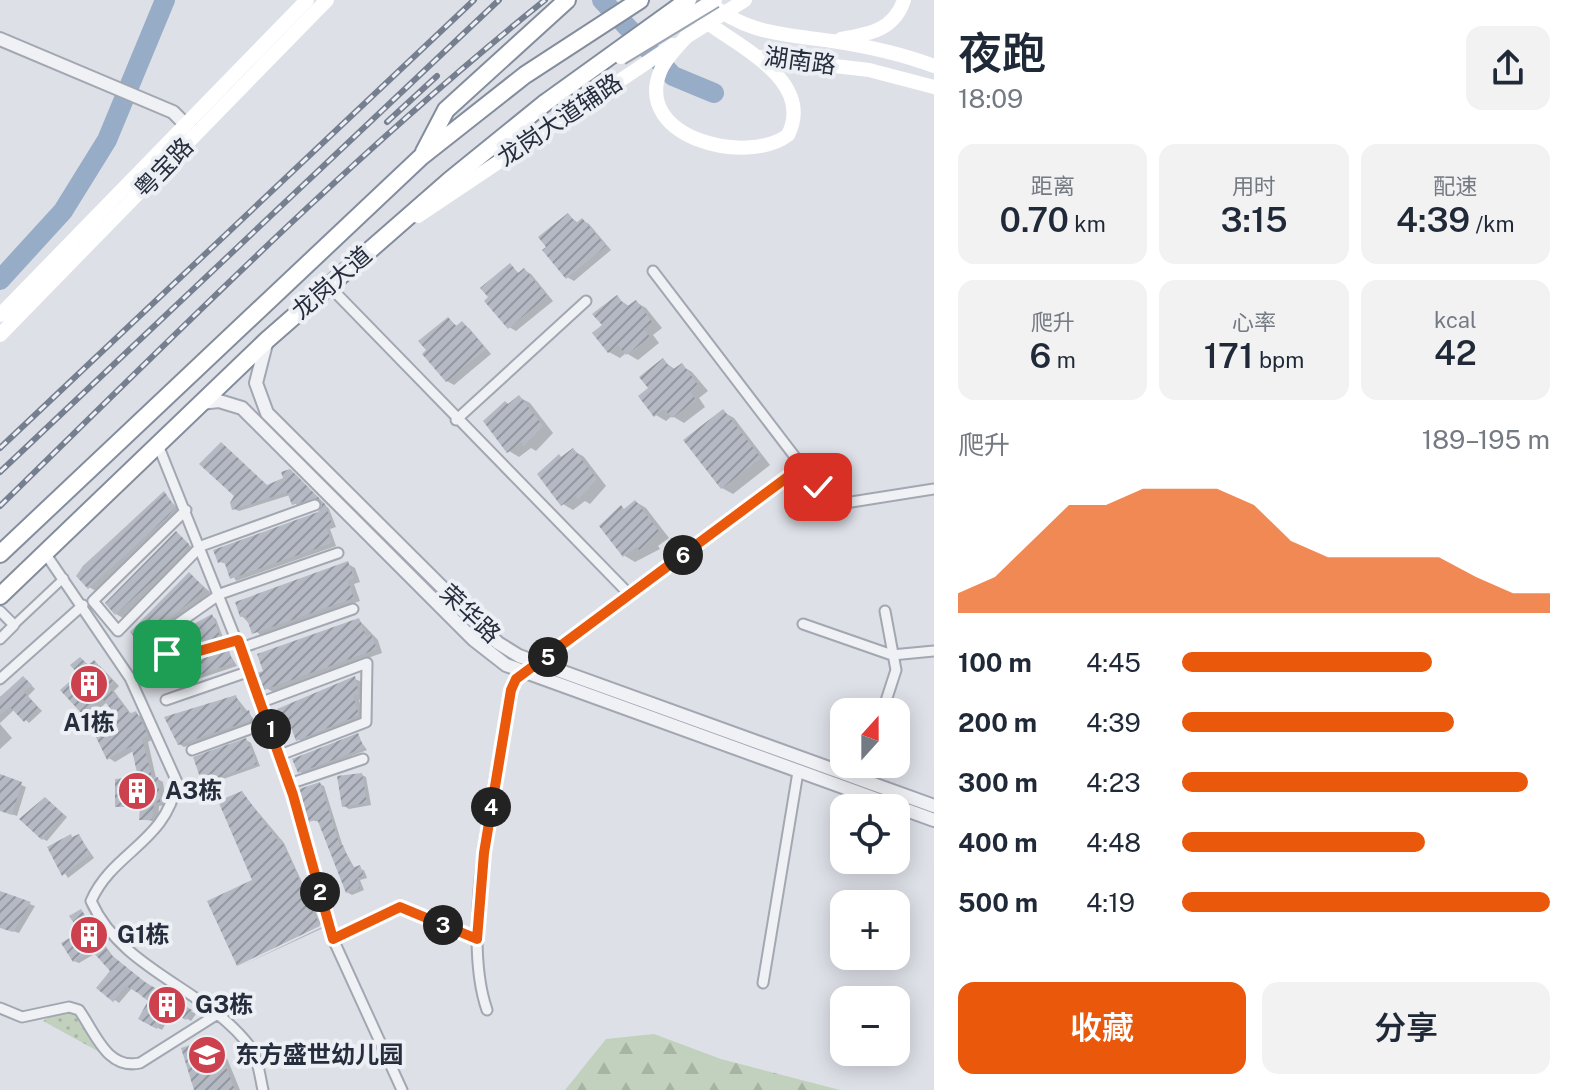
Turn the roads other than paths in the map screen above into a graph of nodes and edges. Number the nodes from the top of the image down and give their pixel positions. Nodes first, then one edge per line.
1 (307, 0) edge
2 (327, 0) edge
3 (567, 0) edge
4 (640, 0) edge
5 (686, 0) edge
6 (706, 0) edge
7 (715, 0) edge
8 (745, 0) edge
9 (904, 0) edge
10 (686, 37) junction
11 (0, 39) edge
12 (830, 41) junction
13 (755, 56) junction
14 (934, 66) edge
15 (934, 87) edge
16 (545, 103) junction
17 (184, 123) junction
18 (196, 135) junction
19 (421, 157) junction
20 (378, 243) junction
21 (653, 271) dead end
22 (329, 286) junction
23 (586, 301) dead end
24 (0, 315) edge
25 (0, 335) edge
26 (267, 340) junction
27 (201, 403) junction
28 (456, 420) junction
29 (158, 445) junction
30 (801, 467) junction
31 (934, 489) edge
32 (315, 505) dead end
33 (186, 510) junction
34 (201, 546) junction
35 (45, 553) junction
36 (338, 553) dead end
37 (0, 554) edge
38 (64, 578) junction
39 (220, 594) junction
40 (630, 595) junction
41 (0, 596) edge
42 (83, 605) junction
43 (353, 609) dead end
44 (0, 611) edge
45 (885, 611) dead end
46 (803, 624) dead end
47 (14, 625) junction
48 (0, 639) edge
49 (239, 644) junction
50 (934, 651) edge
51 (892, 655) junction
52 (539, 663) junction
53 (250, 671) junction
54 (525, 673) junction
55 (0, 679) edge
56 (887, 698) edge
57 (166, 700) dead end
58 (262, 702) junction
59 (269, 722) junction
60 (192, 750) dead end
61 (280, 755) junction
62 (363, 759) dead end
63 (798, 772) junction
64 (289, 784) junction
65 (934, 806) edge
66 (934, 820) edge
67 (333, 939) junction
68 (477, 939) junction
69 (763, 983) dead end
70 (0, 1008) edge
71 (487, 1010) dead end
72 (216, 1015) junction
73 (263, 1090) edge
74 (402, 1090) edge

1 - 17 main road, 粤宝路
2 - 18 main road, 粤宝路
3 - 19 highway
4 - 19 highway, 龙岗大道
5 - 13 main road, 湖南路
5 - 16 highway, 龙岗大道, bridge
6 - 12 main road, 湖南路
7 - 16 main road, 龙岗大道辅路, bridge
8 - 10 main road, 龙岗大道辅路, bridge
9 - 12 main road
10 - 13 main road
10 - 20 main road, 龙岗大道辅路
11 - 17 street
12 - 14 main road, 湖南路
13 - 15 main road, 湖南路
16 - 20 highway, 龙岗大道
17 - 18 street
17 - 24 main road, 粤宝路
18 - 25 main road, 粤宝路
19 - 37 highway, 龙岗大道
20 - 22 highway, 龙岗大道
21 - 30 street
22 - 26 highway, 龙岗大道
22 - 28 street
23 - 28 street
26 - 27 highway, 龙岗大道
26 - 52 street, 荣华路
27 - 29 highway, 龙岗大道
27 - 54 street, 荣华路
28 - 40 street
29 - 33 street
29 - 35 highway, 龙岗大道
30 - 31 street
30 - 40 street
32 - 34 street
33 - 34 street
33 - 34 street
34 - 39 street
35 - 38 street
35 - 41 highway, 龙岗大道
36 - 39 street
38 - 42 street
38 - 47 street
39 - 49 street
39 - 49 street
40 - 52 street
42 - 55 street
42 - 72 street
43 - 49 street
44 - 47 street
45 - 51 street
46 - 51 street
47 - 48 street
49 - 53 street
50 - 51 street
51 - 56 street
52 - 54 street
52 - 65 street, 荣华路
53 - 57 street
53 - 58 street
54 - 63 street, 荣华路
54 - 68 street
58 - 59 street
58 - 61 street
59 - 60 street
59 - 61 street
61 - 64 street
62 - 64 street
63 - 66 street, 荣华路
63 - 69 street
64 - 67 street
67 - 68 street
67 - 74 street
68 - 71 street
70 - 72 street
72 - 73 street

